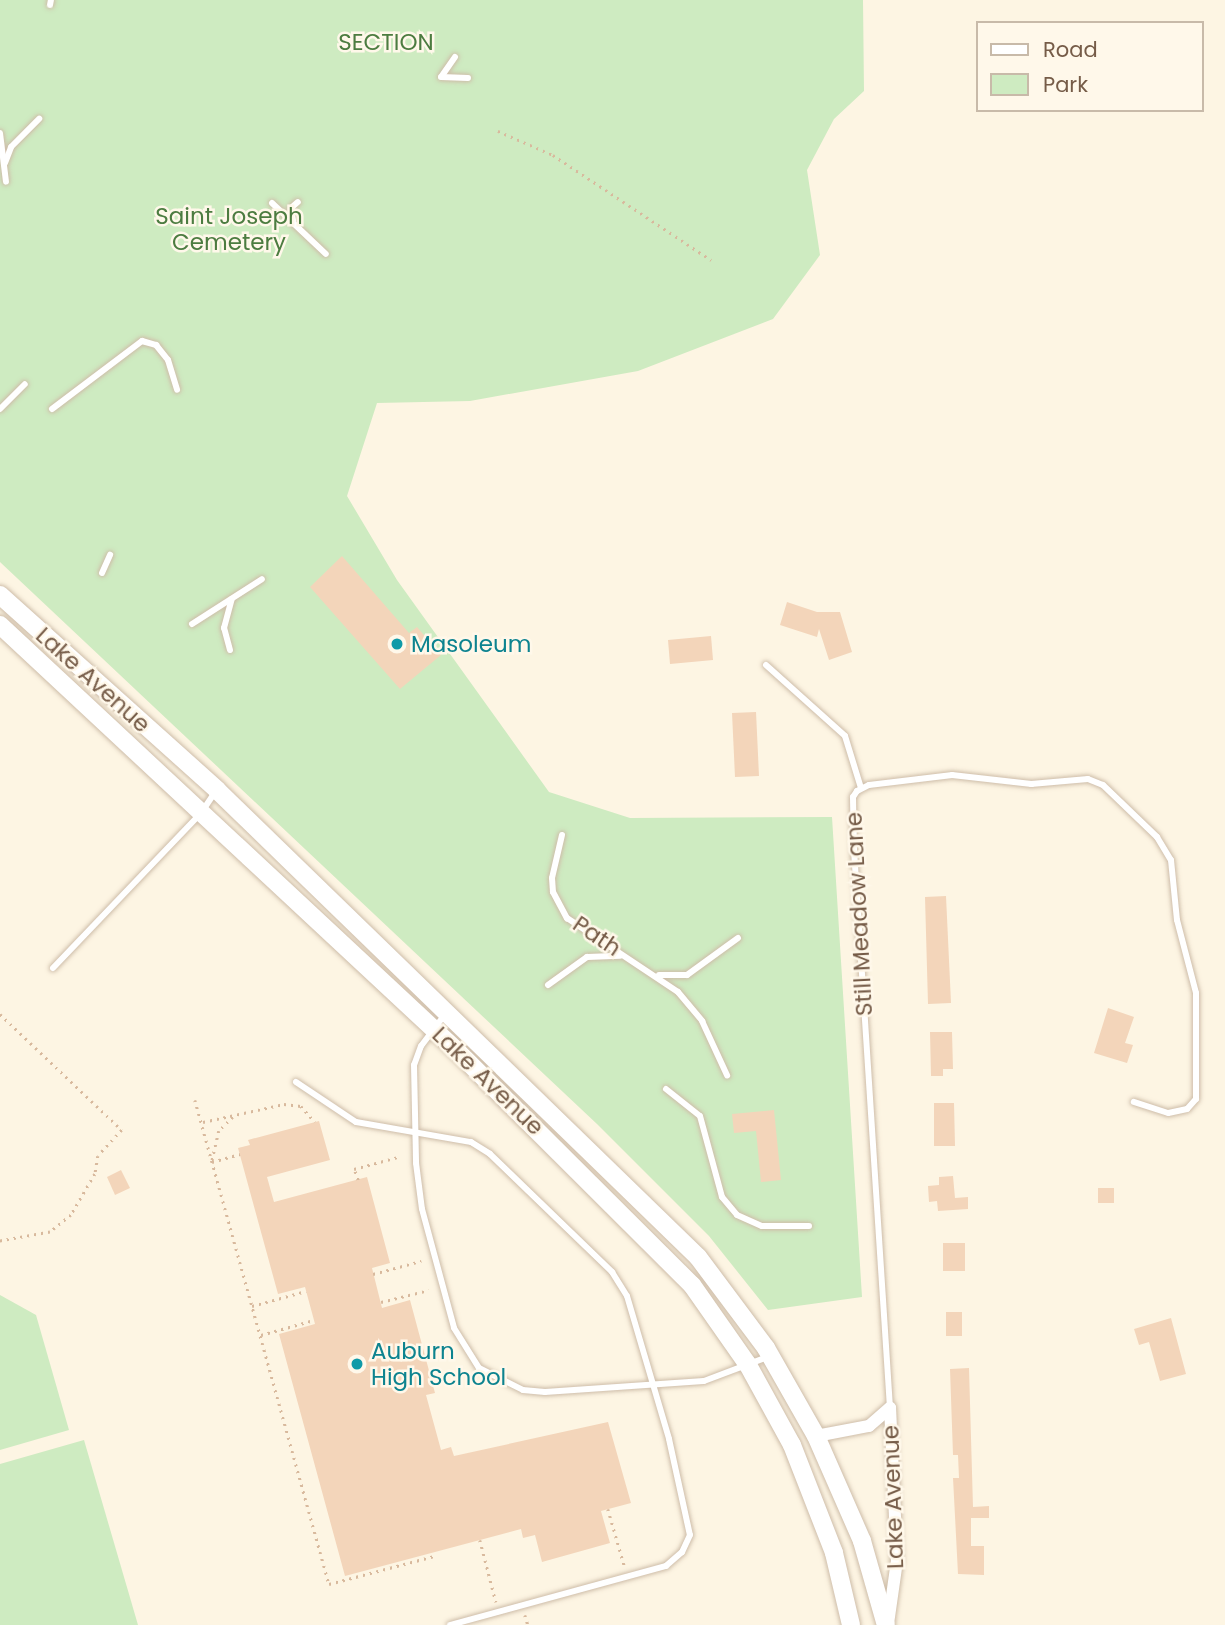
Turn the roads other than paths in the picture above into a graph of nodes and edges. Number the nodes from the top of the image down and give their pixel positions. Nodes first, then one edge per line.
1 (455, 57) dead end
2 (468, 78) dead end
3 (39, 119) dead end
4 (0, 133) edge
5 (5, 163) junction
6 (6, 182) dead end
7 (298, 202) dead end
8 (272, 203) dead end
9 (293, 222) junction
10 (326, 254) dead end
11 (25, 384) dead end
12 (177, 390) dead end
13 (0, 409) edge
14 (52, 409) dead end
15 (110, 555) dead end
16 (102, 573) dead end
17 (262, 579) dead end
18 (0, 595) edge
19 (232, 599) junction
20 (192, 624) dead end
21 (0, 625) edge
22 (230, 650) dead end
23 (766, 665) dead end
24 (861, 788) junction
25 (216, 790) junction
26 (201, 813) junction
27 (562, 835) dead end
28 (593, 937) junction
29 (738, 938) dead end
30 (593, 956) junction
31 (628, 958) junction
32 (53, 968) dead end
33 (659, 975) junction
34 (548, 985) dead end
35 (447, 1012) junction
36 (434, 1029) junction
37 (727, 1075) dead end
38 (296, 1082) dead end
39 (666, 1089) dead end
40 (1134, 1102) dead end
41 (415, 1133) junction
42 (809, 1226) dead end
43 (771, 1356) junction
44 (748, 1364) junction
45 (653, 1385) junction
46 (890, 1408) junction
47 (816, 1436) junction
48 (450, 1625) edge
49 (851, 1625) edge
50 (887, 1625) edge

1 - 2 lane
3 - 5 lane
4 - 5 lane
5 - 6 lane
7 - 9 lane
8 - 9 lane
9 - 10 lane
11 - 13 lane
12 - 14 lane
15 - 16 lane
17 - 19 lane
18 - 25 main road, Lake Avenue
19 - 20 lane
19 - 22 lane
21 - 26 main road, Lake Avenue
23 - 24 lane
24 - 40 lane, Still Meadow Lane
24 - 46 lane, Still Meadow Lane
25 - 26 lane
25 - 35 main road, Lake Avenue
26 - 32 lane
26 - 36 main road, Lake Avenue
27 - 28 lane, Path
28 - 30 lane
28 - 31 lane, Path
29 - 33 lane
30 - 31 lane, Path
30 - 34 lane, Path
31 - 33 lane, Path
33 - 37 lane, Path
35 - 36 lane
35 - 43 main road, Lake Avenue
36 - 41 lane
36 - 44 main road, Lake Avenue
38 - 41 lane
39 - 42 lane
41 - 45 lane
41 - 45 lane
43 - 44 lane
43 - 47 main road, Lake Avenue
44 - 45 lane
44 - 49 main road, Lake Avenue
45 - 48 lane
46 - 47 street, Lake Avenue
46 - 50 street, Lake Avenue
47 - 50 main road, Lake Avenue

